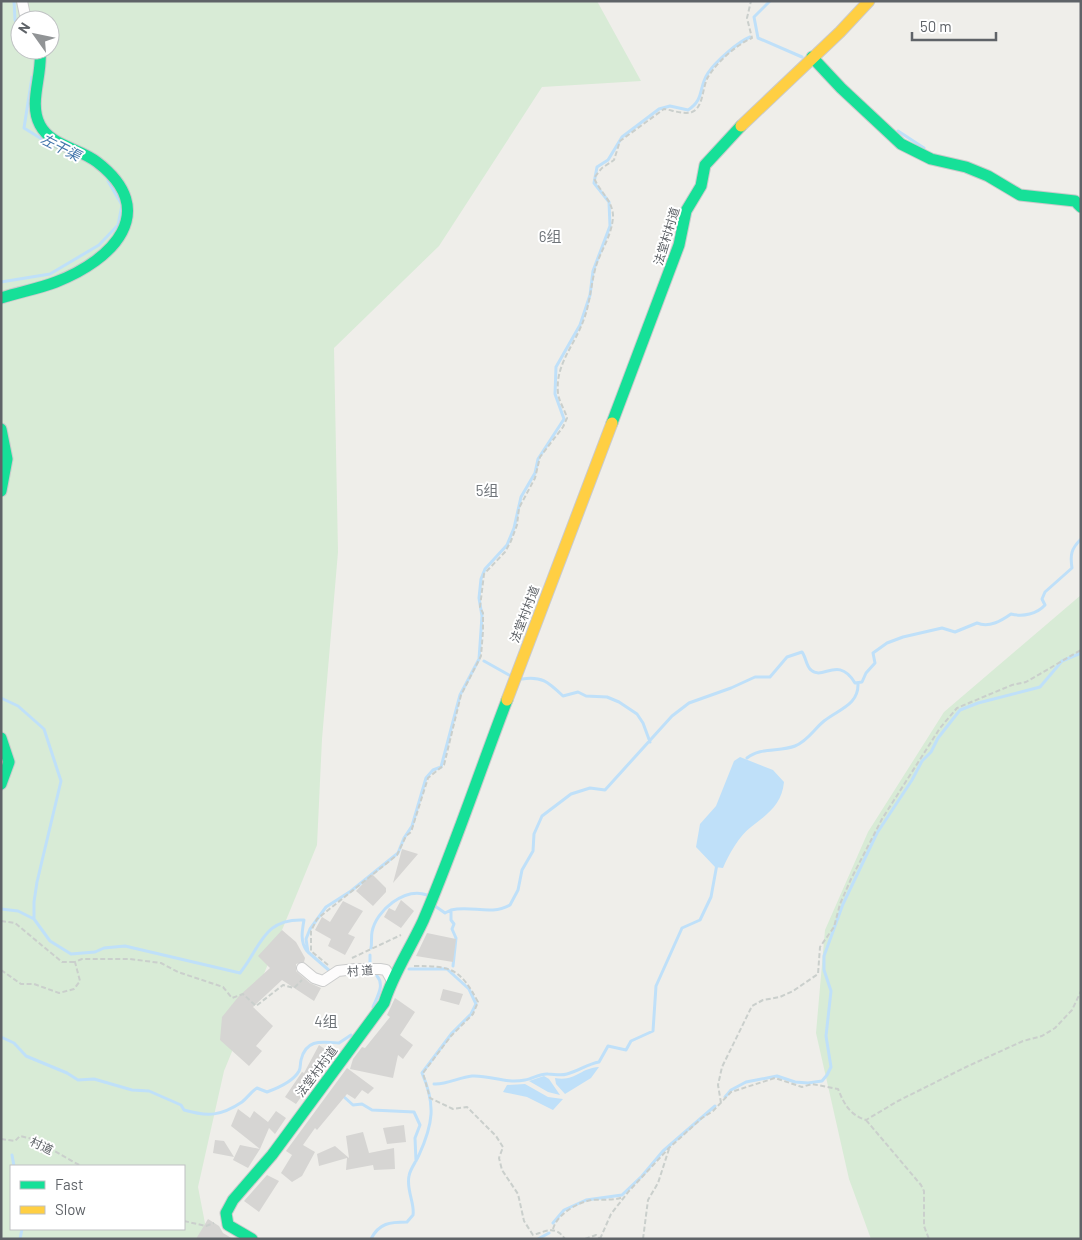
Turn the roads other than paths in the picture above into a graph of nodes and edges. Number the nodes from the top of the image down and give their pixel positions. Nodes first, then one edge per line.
1 (869, 1) edge
2 (812, 57) junction
3 (43, 60) edge
4 (1081, 207) edge
5 (1, 298) edge
6 (1, 429) edge
7 (1, 491) edge
8 (1, 738) edge
9 (1, 784) edge
10 (305, 971) road end
11 (391, 979) junction
12 (252, 1239) edge

1 - 2 street, 法堂村村道
2 - 4 street
2 - 11 street, 法堂村村道
3 - 5 street
6 - 7 street
8 - 9 street
10 - 11 street, 村 道
11 - 12 street, 法堂村村道

